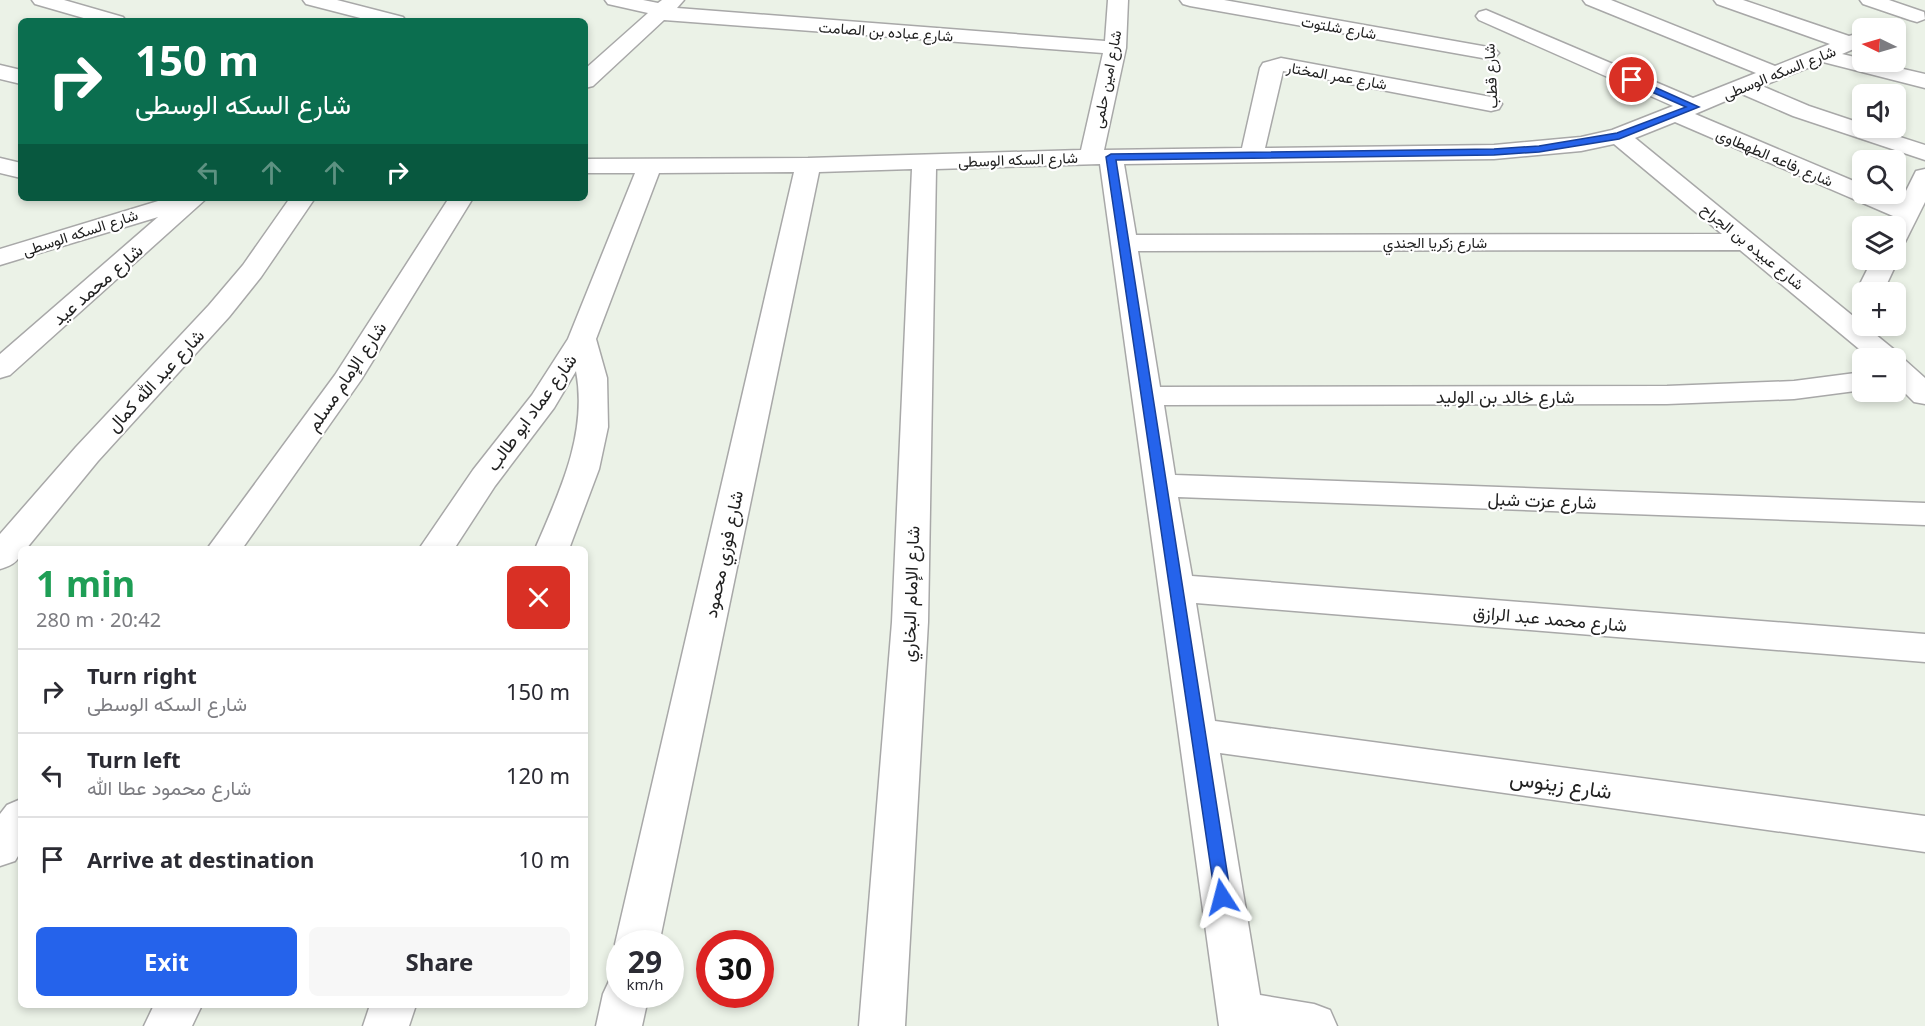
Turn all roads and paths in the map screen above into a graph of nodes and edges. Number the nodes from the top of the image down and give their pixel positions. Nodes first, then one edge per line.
1 (42, 0) edge
2 (313, 0) edge
3 (615, 0) edge
4 (1190, 0) edge
5 (1593, 0) edge
6 (1724, 0) edge
7 (1870, 0) edge
8 (1113, 1) edge
9 (1483, 4) edge
10 (664, 8) edge
11 (105, 18) edge
12 (384, 18) edge
13 (1922, 21) edge
14 (1906, 24) edge
15 (1852, 40) edge
16 (1852, 43) edge
17 (1114, 48) junction
18 (1822, 55) junction
19 (0, 72) edge
20 (588, 74) edge
21 (1776, 74) junction
22 (18, 76) edge
23 (1925, 81) edge
24 (1744, 87) junction
25 (1491, 103) junction
26 (1685, 111) junction
27 (1619, 136) junction
28 (1925, 153) edge
29 (1252, 155) junction
30 (1101, 157) junction
31 (924, 162) junction
32 (0, 165) edge
33 (808, 165) junction
34 (588, 166) edge
35 (650, 166) junction
36 (18, 170) edge
37 (1925, 176) edge
38 (130, 201) edge
39 (182, 201) edge
40 (191, 201) edge
41 (301, 201) edge
42 (459, 201) edge
43 (155, 208) junction
44 (1907, 213) junction
45 (1906, 216) edge
46 (1748, 242) junction
47 (1123, 243) junction
48 (0, 257) edge
49 (1852, 314) edge
50 (1872, 336) edge
51 (582, 339) junction
52 (1881, 348) edge
53 (0, 369) edge
54 (1852, 382) edge
55 (1147, 396) junction
56 (1160, 485) junction
57 (1925, 514) edge
58 (226, 546) edge
59 (437, 546) edge
60 (553, 546) edge
61 (0, 556) edge
62 (1175, 588) junction
63 (1925, 648) edge
64 (1197, 734) junction
65 (18, 821) edge
66 (1925, 834) edge
67 (0, 848) edge
68 (640, 930) edge
69 (177, 1008) edge
70 (392, 1008) edge
71 (623, 1008) edge
72 (1241, 1020) edge
73 (167, 1026) edge
74 (386, 1026) edge
75 (619, 1026) edge
76 (882, 1026) edge
77 (1314, 1026) edge

1 - 11 street
2 - 12 street
3 - 10 street, شارع عباده بن الصامت
4 - 25 street, شارع شلتوت
5 - 21 street
6 - 15 street
7 - 13 street
8 - 17 street, شارع امين حلمى
9 - 25 street, شارع قطب
9 - 26 street, شارع رفاعه الطهطاوى
10 - 17 street, شارع عباده بن الصامت
10 - 20 street
13 - 14 street
16 - 18 street, شارع السكه الوسطى
17 - 30 street, شارع امين حلمى
18 - 21 street, شارع السكه الوسطى
18 - 23 street
19 - 22 street
21 - 24 street, شارع السكه الوسطى
24 - 26 street, شارع السكه الوسطى
24 - 28 street
25 - 27 street, شارع السكه الوسطى
25 - 29 street, شارع السكه الوسطى
25 - 29 street, شارع عمر المختار
26 - 27 street, شارع السكه الوسطى
26 - 44 street, شارع رفاعه الطهطاوى
27 - 46 street, شارع عبيده بن الجراح
29 - 30 street, شارع السكه الوسطى
30 - 31 street, شارع السكه الوسطى
30 - 47 street, شارع امين حلمى
31 - 33 street, شارع السكه الوسطى
31 - 76 street, شارع الإمام البخاري
32 - 36 street
33 - 35 street, شارع السكه الوسطى
33 - 68 street, شارع فوزي محمود
34 - 35 street, شارع السكه الوسطى
35 - 51 street, شارع عماد ابو طالب
37 - 44 street
38 - 43 street
39 - 43 street, شارع السكه الوسطى
40 - 53 street, شارع محمد عيد
41 - 61 street, شارع عبد الله كمال
42 - 58 street, شارع الإمام مسلم
43 - 48 street, شارع السكه الوسطى
44 - 45 street
46 - 47 street, شارع زكريا الجندي
46 - 49 street, شارع عبيده بن الجراح
47 - 55 street, شارع امين حلمى
50 - 52 street, شارع عبيده بن الجراح
51 - 59 street, شارع عماد ابو طالب
51 - 60 street
54 - 55 street, شارع خالد بن الوليد
55 - 56 street, شارع امين حلمى
56 - 57 street, شارع عزت شبل
56 - 62 street, شارع امين حلمى
62 - 63 street, شارع محمد عبد الرازق
62 - 64 street, شارع امين حلمى
64 - 66 street, شارع زينوس
64 - 72 street, شارع امين حلمى
65 - 67 street
69 - 73 street
70 - 74 street
71 - 75 street
72 - 77 street

